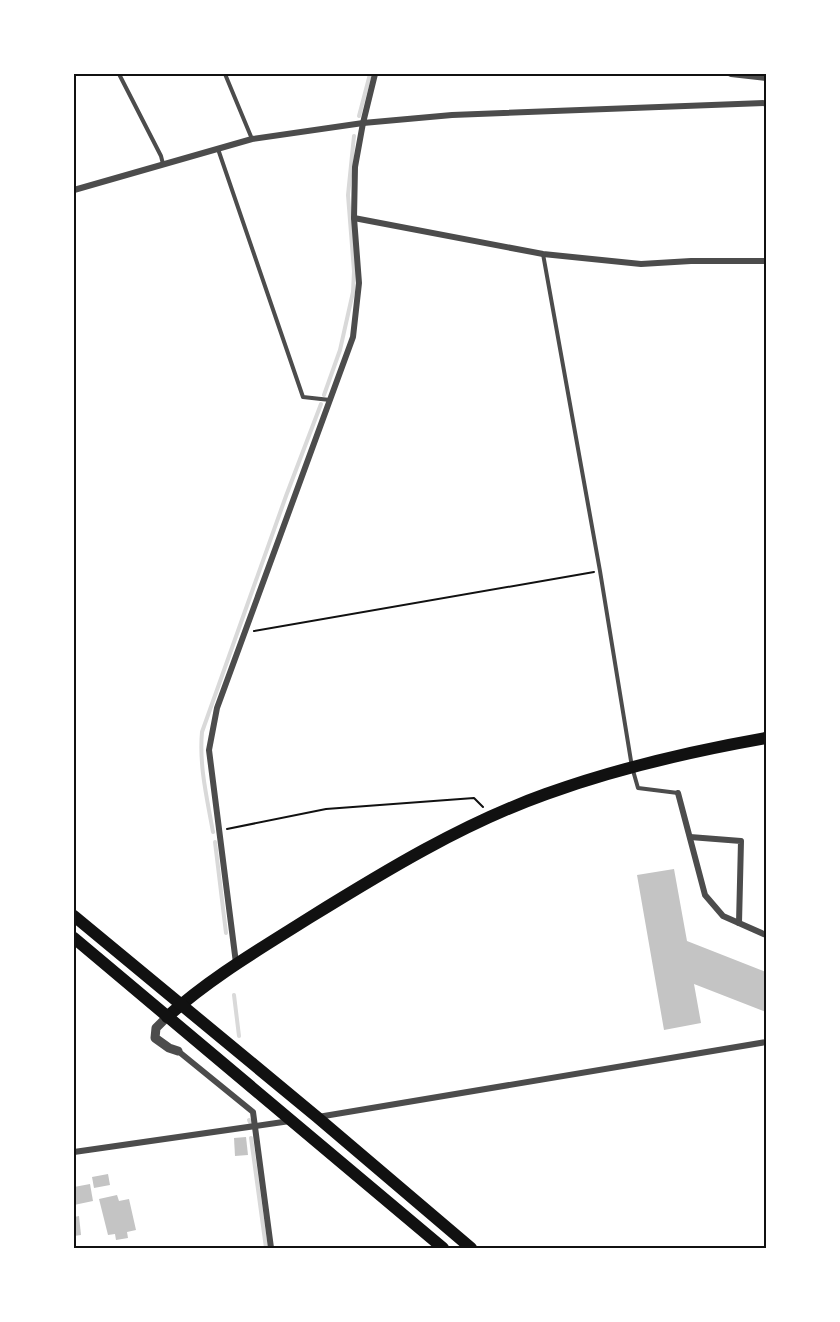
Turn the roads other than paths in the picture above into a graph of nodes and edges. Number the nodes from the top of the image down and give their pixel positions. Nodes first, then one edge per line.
1 (119, 74) edge
2 (225, 74) edge
3 (375, 74) edge
4 (731, 74) edge
5 (766, 78) edge
6 (766, 103) edge
7 (363, 123) junction
8 (252, 140) junction
9 (218, 148) junction
10 (163, 164) junction
11 (74, 190) edge
12 (354, 218) junction
13 (543, 254) junction
14 (766, 261) edge
15 (330, 400) junction
16 (766, 738) edge
17 (632, 766) junction
18 (678, 793) joint
19 (690, 837) junction
20 (74, 916) edge
21 (739, 923) junction
22 (766, 935) edge
23 (74, 938) edge
24 (236, 963) junction
25 (180, 1005) junction
26 (167, 1017) junction
27 (766, 1042) edge
28 (178, 1051) joint
29 (317, 1117) junction
30 (291, 1121) junction
31 (255, 1127) junction
32 (74, 1152) edge
33 (271, 1248) edge
34 (443, 1248) edge
35 (471, 1248) edge

1 - 10 lane
2 - 8 lane
3 - 7 street
4 - 5 street
6 - 7 street
7 - 8 street
7 - 12 street
8 - 9 street
9 - 10 street
9 - 15 lane
10 - 11 street
12 - 13 street
12 - 15 street
13 - 14 street
13 - 17 lane
15 - 24 street
16 - 17 main road
17 - 18 lane
17 - 24 main road
18 - 19 street
19 - 21 street
19 - 21 street
20 - 25 main road
21 - 22 street
23 - 26 main road
24 - 25 main road
25 - 26 main road
25 - 29 main road
26 - 28 street
26 - 30 main road
27 - 29 street
28 - 31 street
29 - 35 main road
30 - 31 street
30 - 34 main road
31 - 32 street
31 - 33 street

